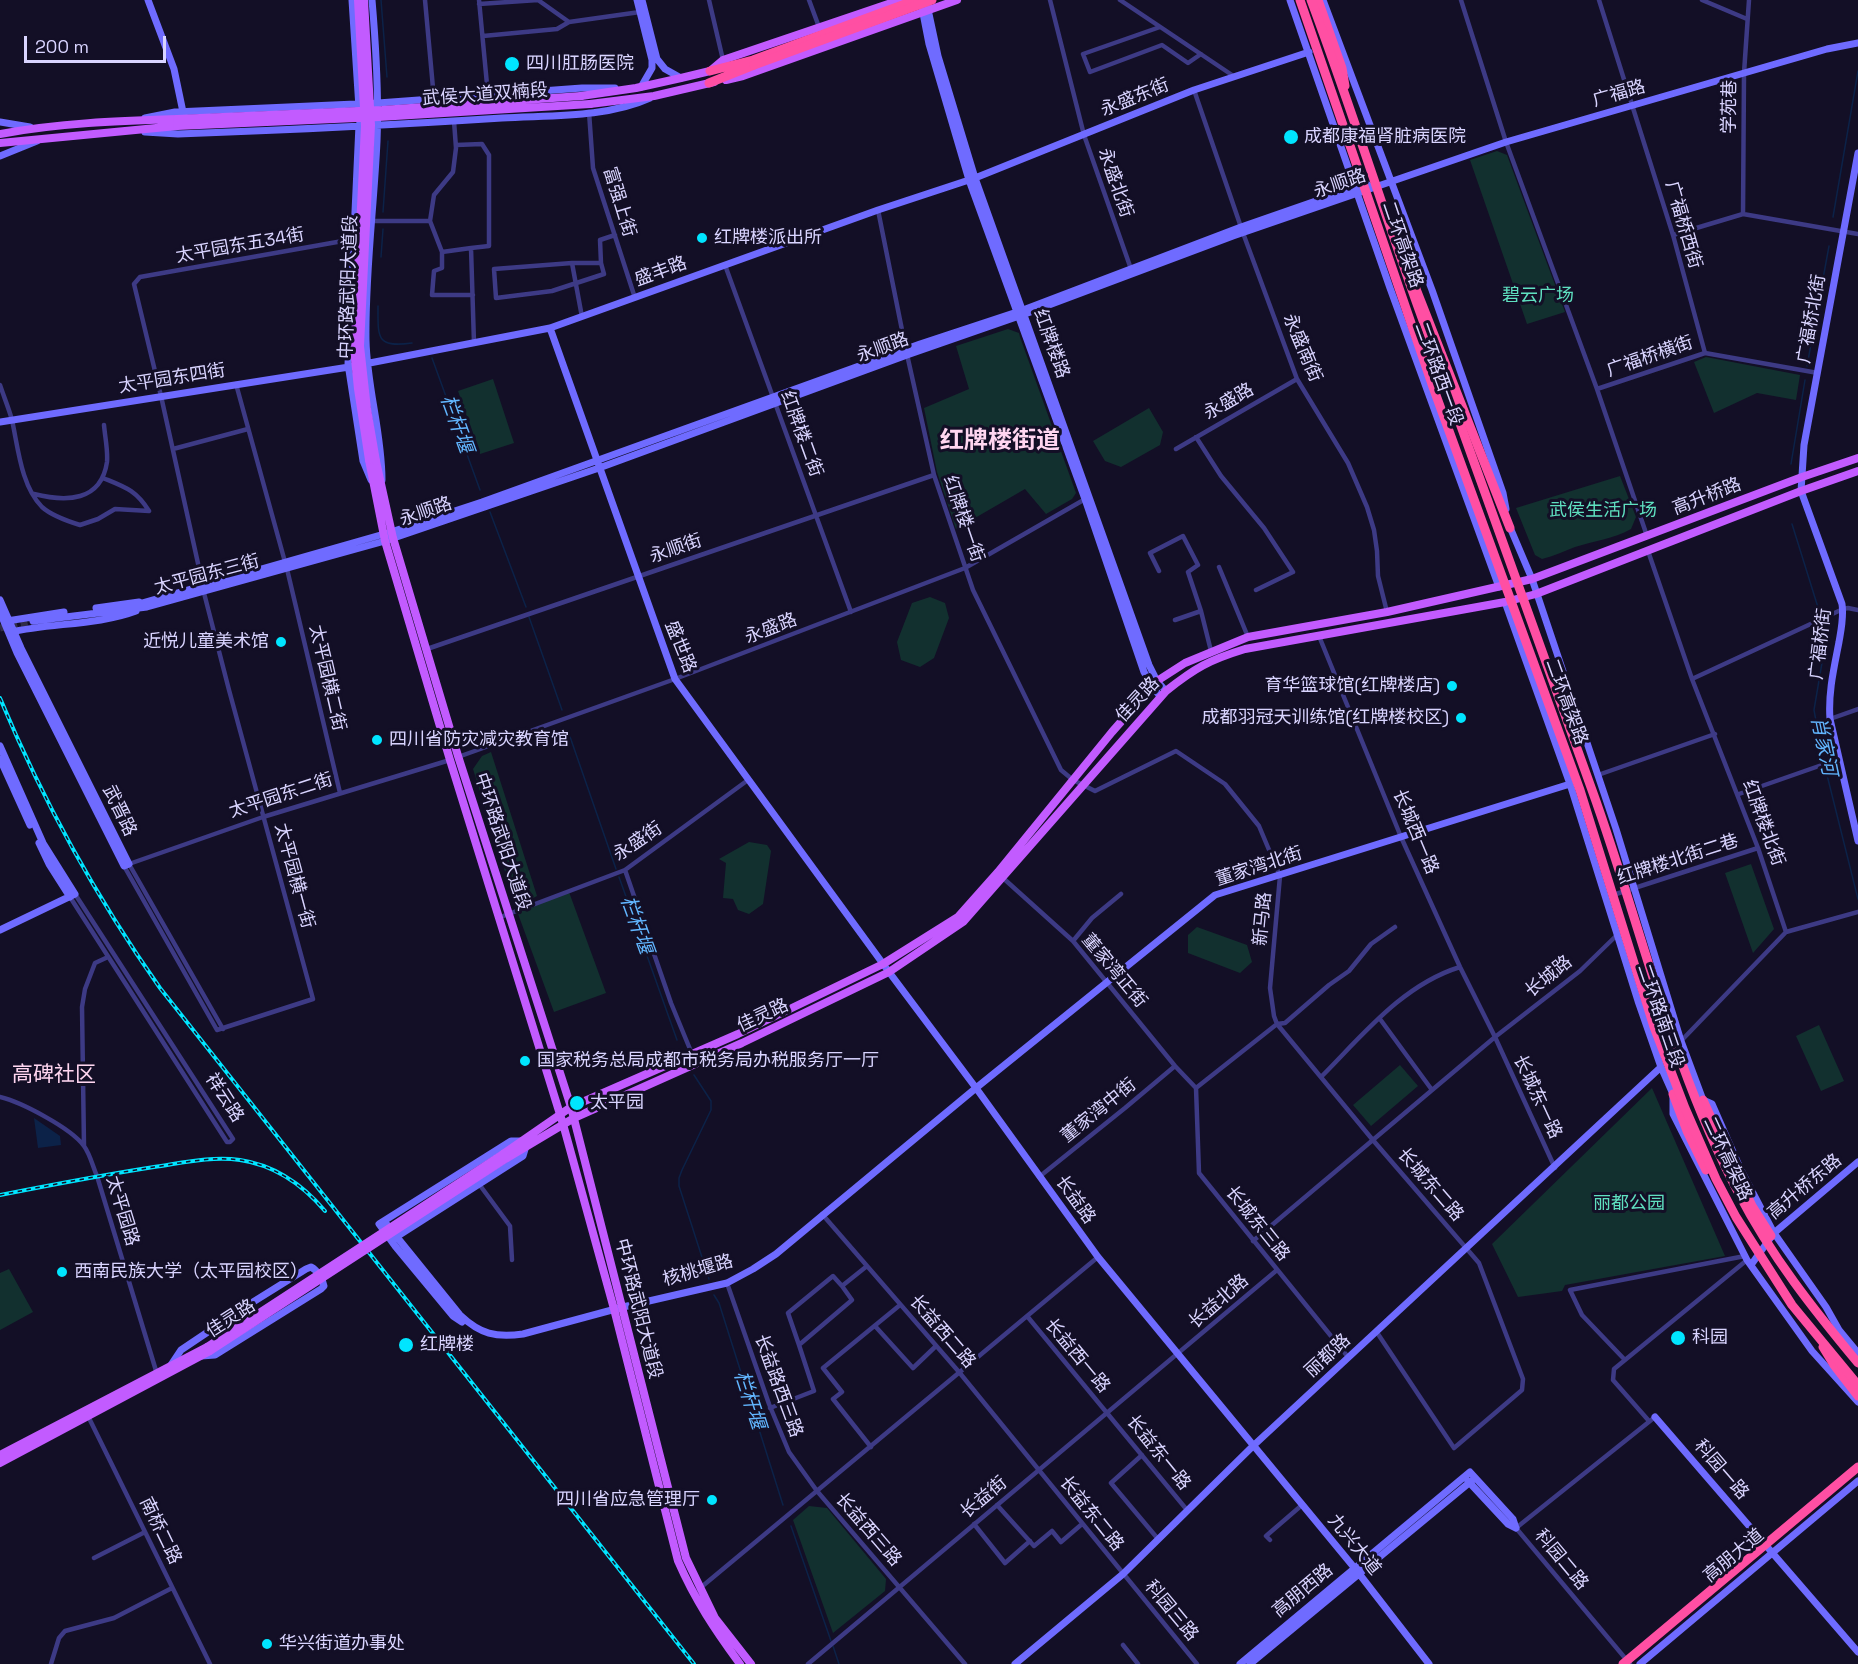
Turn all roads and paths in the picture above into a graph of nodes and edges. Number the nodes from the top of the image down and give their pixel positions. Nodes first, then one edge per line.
1 (148, 0) edge
2 (352, 0) edge
3 (358, 0) edge
4 (364, 0) edge
5 (372, 0) edge
6 (425, 0) edge
7 (637, 0) edge
8 (642, 0) edge
9 (709, 0) edge
10 (809, 0) edge
11 (900, 0) edge
12 (916, 0) edge
13 (920, 0) edge
14 (926, 0) edge
15 (932, 0) edge
16 (957, 0) edge
17 (1050, 0) edge
18 (1120, 0) edge
19 (1290, 0) edge
20 (1300, 0) edge
21 (1311, 0) edge
22 (1318, 0) edge
23 (1323, 0) edge
24 (1461, 0) edge
25 (1599, 0) edge
26 (1702, 0) edge
27 (1749, 0) edge
28 (479, 2) edge
29 (926, 10) junction
30 (640, 12) junction
31 (1747, 19) junction
32 (569, 22) junction
33 (819, 27) junction
34 (1160, 27) junction
35 (483, 36) junction
36 (1854, 44) edge
37 (1309, 52) junction
38 (1201, 54) junction
39 (723, 60) junction
40 (754, 62) junction
41 (710, 71) junction
42 (1744, 73) junction
43 (1235, 77) junction
44 (681, 78) junction
45 (709, 83) junction
46 (638, 87) junction
47 (1194, 90) junction
48 (1346, 94) junction
49 (488, 95) junction
50 (434, 99) junction
51 (378, 103) junction
52 (358, 104) junction
53 (1634, 106) junction
54 (589, 108) junction
55 (183, 112) junction
56 (130, 120) junction
57 (454, 121) junction
58 (0, 122) edge
59 (177, 122) junction
60 (378, 126) junction
61 (359, 127) junction
62 (32, 128) junction
63 (125, 130) junction
64 (0, 134) edge
65 (1084, 135) junction
66 (39, 141) junction
67 (1506, 142) junction
68 (0, 143) edge
69 (456, 145) junction
70 (1858, 153) edge
71 (0, 156) edge
72 (972, 179) junction
73 (1391, 182) junction
74 (1358, 190) junction
75 (878, 210) junction
76 (1743, 214) junction
77 (372, 221) junction
78 (430, 221) junction
79 (1242, 230) junction
80 (1844, 231) junction
81 (1858, 234) edge
82 (615, 235) junction
83 (1672, 235) junction
84 (354, 240) junction
85 (471, 248) junction
86 (1397, 248) junction
87 (442, 252) junction
88 (572, 263) junction
89 (601, 263) junction
90 (725, 265) junction
91 (1131, 269) junction
92 (575, 282) junction
93 (134, 284) joint
94 (473, 295) junction
95 (635, 298) junction
96 (1021, 313) junction
97 (582, 317) junction
98 (550, 328) junction
99 (474, 343) junction
100 (1705, 352) junction
101 (906, 353) junction
102 (368, 363) junction
103 (349, 367) junction
104 (1818, 373) junction
105 (1297, 379) junction
106 (236, 384) junction
107 (0, 385) edge
108 (1597, 389) junction
109 (161, 396) junction
110 (775, 401) junction
111 (11, 420) junction
112 (0, 422) edge
113 (104, 425) dead end
114 (248, 429) junction
115 (1196, 437) junction
116 (173, 449) junction
117 (1176, 449) dead end
118 (1858, 458) edge
119 (373, 461) junction
120 (598, 465) junction
121 (1858, 471) edge
122 (934, 475) junction
123 (1802, 477) junction
124 (103, 478) junction
125 (379, 491) junction
126 (1801, 491) junction
127 (34, 494) junction
128 (1087, 498) junction
129 (816, 515) junction
130 (1509, 528) junction
131 (388, 536) junction
132 (1647, 536) junction
133 (1648, 551) junction
134 (286, 566) junction
135 (1219, 567) dead end
136 (965, 568) junction
137 (1159, 571) dead end
138 (638, 577) junction
139 (1532, 579) junction
140 (1499, 587) junction
141 (204, 589) junction
142 (1256, 590) dead end
143 (1536, 594) junction
144 (0, 600) edge
145 (1505, 602) junction
146 (147, 604) junction
147 (1843, 609) junction
148 (1858, 610) edge
149 (1201, 611) junction
150 (0, 612) edge
151 (851, 612) junction
152 (1387, 612) junction
153 (1175, 620) dead end
154 (7, 622) junction
155 (32, 622) junction
156 (11, 632) junction
157 (1318, 635) junction
158 (1248, 637) junction
159 (427, 649) junction
160 (1211, 651) junction
161 (675, 679) junction
162 (1692, 679) junction
163 (1154, 684) junction
164 (1163, 694) junction
165 (1858, 709) edge
166 (1830, 719) junction
167 (1715, 734) junction
168 (0, 746) edge
169 (458, 756) junction
170 (0, 759) edge
171 (1839, 759) junction
172 (450, 760) junction
173 (1598, 775) junction
174 (748, 780) junction
175 (1073, 780) junction
176 (1082, 784) junction
177 (1570, 784) junction
178 (340, 793) junction
179 (1738, 794) junction
180 (263, 817) junction
181 (1401, 837) junction
182 (1858, 841) edge
183 (1758, 848) junction
184 (126, 865) junction
185 (625, 870) junction
186 (1280, 876) junction
187 (1003, 878) junction
188 (1633, 889) junction
189 (1121, 894) dead end
190 (72, 896) junction
191 (1606, 897) junction
192 (1857, 912) edge
193 (509, 913) junction
194 (498, 918) junction
195 (1395, 927) dead end
196 (0, 930) edge
197 (1786, 932) junction
198 (1618, 934) junction
199 (1073, 941) junction
200 (108, 957) junction
201 (883, 964) junction
202 (1460, 967) junction
203 (889, 972) junction
204 (1107, 982) junction
205 (1380, 1019) junction
206 (1277, 1024) junction
207 (220, 1029) joint
208 (1495, 1037) junction
209 (1681, 1041) junction
210 (692, 1054) junction
211 (1174, 1065) junction
212 (1661, 1067) junction
213 (1321, 1077) junction
214 (976, 1088) junction
215 (1196, 1088) junction
216 (1432, 1089) junction
217 (1673, 1094) junction
218 (0, 1097) edge
219 (1703, 1100) junction
220 (571, 1107) junction
221 (559, 1113) junction
222 (574, 1118) junction
223 (563, 1124) junction
224 (1372, 1139) junction
225 (524, 1144) junction
226 (84, 1146) junction
227 (1858, 1162) edge
228 (1555, 1168) junction
229 (1040, 1177) junction
230 (479, 1184) junction
231 (822, 1214) junction
232 (1774, 1233) junction
233 (393, 1239) junction
234 (1253, 1241) junction
235 (1466, 1249) junction
236 (1098, 1257) junction
237 (512, 1260) dead end
238 (1748, 1260) junction
239 (867, 1266) junction
240 (1277, 1270) junction
241 (727, 1282) junction
242 (842, 1286) junction
243 (900, 1305) junction
244 (1792, 1305) junction
245 (623, 1307) junction
246 (1812, 1308) junction
247 (614, 1309) junction
248 (1027, 1316) junction
249 (875, 1326) junction
250 (1377, 1331) junction
251 (1816, 1335) junction
252 (799, 1345) junction
253 (936, 1347) junction
254 (208, 1349) junction
255 (1858, 1353) edge
256 (1179, 1354) junction
257 (201, 1356) junction
258 (1348, 1357) junction
259 (1625, 1360) junction
260 (1858, 1363) edge
261 (170, 1367) junction
262 (959, 1372) junction
263 (158, 1377) junction
264 (1858, 1385) edge
265 (1858, 1396) edge
266 (1858, 1402) edge
267 (770, 1408) junction
268 (87, 1413) junction
269 (1107, 1413) junction
270 (1652, 1419) junction
271 (1253, 1446) junction
272 (872, 1447) junction
273 (0, 1455) edge
274 (1142, 1455) junction
275 (0, 1462) edge
276 (1858, 1468) edge
277 (1038, 1470) junction
278 (1858, 1481) edge
279 (817, 1491) junction
280 (997, 1505) junction
281 (1302, 1505) junction
282 (1187, 1510) junction
283 (974, 1524) junction
284 (1082, 1524) junction
285 (1516, 1528) junction
286 (146, 1532) junction
287 (1158, 1539) junction
288 (1270, 1540) dead end
289 (1030, 1541) junction
290 (1770, 1550) junction
291 (94, 1558) dead end
292 (1357, 1571) junction
293 (1123, 1574) junction
294 (899, 1587) junction
295 (172, 1588) junction
296 (700, 1589) junction
297 (692, 1594) junction
298 (1123, 1645) dead end
299 (1858, 1652) edge
300 (51, 1664) edge
301 (210, 1664) edge
302 (740, 1664) edge
303 (751, 1664) edge
304 (808, 1664) edge
305 (965, 1664) edge
306 (1015, 1664) edge
307 (1138, 1664) edge
308 (1197, 1664) edge
309 (1240, 1664) edge
310 (1250, 1664) edge
311 (1429, 1664) edge
312 (1628, 1664) edge
313 (1640, 1664) edge

1 - 55 main road
2 - 52 main road
3 - 119 main road, 中环路武阳大道段, bridge
4 - 119 main road, 中环路武阳大道段, bridge
5 - 51 main road
6 - 50 street
7 - 30 main road
8 - 44 main road
9 - 39 street
10 - 33 street
11 - 33 main road, 武侯大道双楠段
12 - 40 highway
13 - 29 main road
14 - 29 main road, 红牌楼路
15 - 40 highway, bridge
16 - 29 main road, 武侯大道双楠段
17 - 65 street, 永盛北街
18 - 34 street
19 - 37 main road, 二环路西一段
20 - 244 highway, 二环高架路, bridge
21 - 48 highway, 二环高架路, bridge
22 - 48 highway, bridge
23 - 73 main road, 二环路西一段
24 - 67 street
25 - 53 street, 广福桥西街
26 - 31 street
27 - 31 street, 学苑巷
28 - 32 street
28 - 35 street
29 - 45 main road, 武侯大道双楠段
29 - 72 main road, 红牌楼路
30 - 32 street
30 - 46 main road
31 - 42 street, 学苑巷
32 - 35 street
33 - 39 main road, 武侯大道双楠段
34 - 38 street
34 - 38 street
35 - 49 street
36 - 42 main road, 广福路
37 - 43 main road, 永盛东街
37 - 74 main road, 二环路西一段
38 - 43 street
39 - 41 main road, 武侯大道双楠段
40 - 41 highway
40 - 45 highway
41 - 44 main road, 武侯大道双楠段
42 - 53 main road, 广福路
42 - 76 street, 学苑巷
43 - 47 main road, 永盛东街
44 - 46 main road, 武侯大道双楠段
45 - 54 main road, 武侯大道双楠段
46 - 49 main road
46 - 59 main road, 武侯大道双楠段, bridge
47 - 65 main road, 永盛东街
47 - 79 street, 永盛南街
48 - 86 highway, 二环高架路, bridge
49 - 50 main road
50 - 51 main road
51 - 52 main road
51 - 60 main road
52 - 55 main road
52 - 61 main road
53 - 67 main road, 广福路
53 - 83 street, 广福桥西街
54 - 57 main road
54 - 59 main road, 武侯大道双楠段, bridge
54 - 82 street, 富强上街
55 - 56 main road
56 - 59 main road, 武侯大道双楠段
56 - 62 main road, 武侯大道双楠段
57 - 60 main road
57 - 69 street
58 - 62 main road
59 - 63 main road, 武侯大道双楠段
60 - 61 main road
60 - 77 main road
61 - 63 main road
61 - 84 main road
62 - 64 main road, 武侯大道双楠段
63 - 66 main road, 武侯大道双楠段
65 - 72 main road, 永盛东街
65 - 91 street, 永盛北街
66 - 68 main road, 武侯大道双楠段
66 - 71 main road
67 - 73 main road, 广福路
67 - 108 street
69 - 78 street
69 - 85 street
70 - 80 main road, 广福桥北街
72 - 75 main road, 盛丰路
72 - 96 main road, 红牌楼路
73 - 74 main road, 永顺路
73 - 130 main road, 二环路西一段
74 - 79 main road, 永顺路
74 - 140 main road, 二环路西一段
75 - 90 main road, 盛丰路
75 - 101 street, 红牌楼一街
76 - 80 street
76 - 83 street
77 - 78 street
77 - 102 main road
78 - 87 street
79 - 91 main road
79 - 96 main road, 永顺路
79 - 105 street, 永盛南街
80 - 81 street
80 - 104 main road, 广福桥北街
82 - 89 street
82 - 95 street, 富强上街
83 - 100 street, 广福桥西街
84 - 93 street, 太平园东五34街
84 - 103 main road
85 - 87 street
85 - 94 street
86 - 130 highway, bridge
86 - 246 highway, 二环高架路, bridge
87 - 94 street
88 - 89 street
88 - 92 street
88 - 92 street
89 - 92 street
90 - 95 main road, 盛丰路
90 - 110 street, 红牌楼二街
91 - 96 main road
92 - 97 street
93 - 109 street, 太平园横一街
94 - 99 street
95 - 97 main road, 盛丰路
96 - 101 main road, 永顺路
96 - 128 main road, 红牌楼路
97 - 98 main road, 盛丰路
98 - 99 main road, 盛丰路
98 - 120 main road, 盛世路
99 - 102 main road, 盛丰路
100 - 104 street, 广福桥横街
100 - 108 street, 广福桥横街
101 - 110 main road, 永顺路
101 - 122 street, 红牌楼一街
102 - 103 main road, 盛丰路
102 - 125 main road
103 - 106 main road, 太平园东四街
103 - 125 main road
104 - 123 main road, 广福桥北街
105 - 115 street, 永盛路
105 - 152 street, 永盛南街
106 - 109 main road, 太平园东四街
106 - 114 street, 太平园横二街
107 - 111 street
108 - 132 street
109 - 111 main road, 太平园东四街
109 - 116 street, 太平园横一街
110 - 120 main road, 永顺路
110 - 129 street, 红牌楼二街
111 - 112 main road, 太平园东四街
111 - 127 street
113 - 124 street
114 - 116 street
114 - 134 street, 太平园横二街
115 - 117 street, 永盛路
115 - 142 street
116 - 141 street, 太平园横一街
118 - 123 main road, 高升桥路
119 - 125 main road, 中环路武阳大道段
120 - 131 main road, 永顺路
120 - 138 main road, 盛世路
121 - 126 main road, 高升桥路
122 - 129 street, 永顺街
122 - 136 street, 红牌楼一街
123 - 126 main road, 广福桥北街
123 - 132 main road, 高升桥路
124 - 127 street
124 - 127 street
125 - 131 main road, 中环路武阳大道段
126 - 133 main road, 高升桥路
126 - 147 main road, 广福桥街
128 - 136 street, 永盛路
128 - 163 main road, 红牌楼路
129 - 138 street, 永顺街
129 - 151 street, 红牌楼二街
130 - 139 main road, 二环路西一段
131 - 134 main road, 永顺路
131 - 159 main road, 中环路武阳大道段
131 - 172 main road, 中环路武阳大道段
132 - 139 main road, 高升桥路
133 - 143 main road, 高升桥路
133 - 162 street, 红牌楼北街
134 - 141 main road, 太平园东三街
134 - 178 street, 太平园横二街
135 - 158 street
136 - 151 street, 永盛路
136 - 175 street, 红牌楼一街
137 - 149 street
138 - 159 street, 永顺街
138 - 161 main road, 盛世路
139 - 140 main road, 高升桥路
139 - 143 main road, 二环路南三段
140 - 145 main road
140 - 152 main road, 佳灵路
141 - 146 main road, 太平园东三街
141 - 180 street, 太平园横一街
143 - 145 main road, 高升桥路
143 - 173 main road, 二环路南三段
144 - 154 main road, 武晋路
145 - 157 main road, 佳灵路
145 - 177 main road, 二环路南三段
146 - 155 main road
146 - 155 main road
146 - 155 main road
147 - 148 street
147 - 162 street
147 - 166 main road, 广福桥街
149 - 153 street
149 - 160 street
150 - 154 main road, 武晋路
151 - 161 street, 永盛路
152 - 158 main road, 佳灵路
154 - 155 main road
154 - 156 main road, 武晋路
155 - 156 main road
156 - 184 main road, 武晋路
157 - 164 main road, 佳灵路
157 - 181 street, 长城西一路
158 - 160 main road, 佳灵路
159 - 169 main road, 中环路武阳大道段
160 - 163 main road, 佳灵路
161 - 169 street, 永盛路
161 - 174 main road, 盛世路
162 - 167 street, 红牌楼北街
163 - 164 main road, 红牌楼路
163 - 175 main road, 佳灵路
164 - 176 main road, 佳灵路
165 - 166 street
166 - 171 main road, 广福桥街
167 - 173 street
167 - 179 street, 红牌楼北街
168 - 190 main road, 祥云路
169 - 172 street, 永盛路
169 - 193 main road, 中环路武阳大道段
170 - 190 main road, 祥云路
171 - 179 street
171 - 182 main road, 广福桥街
172 - 178 street, 太平园东二街
172 - 194 main road, 中环路武阳大道段
173 - 188 main road, 二环路南三段
174 - 185 street, 永盛街
174 - 201 main road, 盛世路
175 - 176 street, 新马路
175 - 201 main road, 佳灵路
176 - 186 street, 新马路
176 - 187 main road, 佳灵路
177 - 181 main road, 董家湾北街
177 - 191 main road, 二环路南三段
178 - 180 street, 太平园东二街
179 - 183 street, 红牌楼北街
180 - 184 street, 太平园东二街
180 - 207 street, 太平园横一街
181 - 186 main road, 董家湾北街
181 - 202 street, 长城西一路
183 - 188 street, 红牌楼北街二巷
183 - 197 street, 红牌楼北街
184 - 207 street, 武晋路
185 - 193 street, 永盛街
185 - 210 street
186 - 204 main road, 董家湾北街
186 - 206 street, 新马路
187 - 199 street, 董家湾正街
187 - 203 main road, 佳灵路
188 - 191 street, 红牌楼北街二巷
188 - 209 main road, 二环路南三段
189 - 199 street
190 - 196 main road
190 - 200 street, 祥云路
190 - 200 street, 祥云路
191 - 198 main road, 二环路南三段
192 - 197 street
193 - 194 street, 永盛街
193 - 220 main road, 中环路武阳大道段
194 - 221 main road, 中环路武阳大道段
195 - 206 street
197 - 209 street
198 - 208 street, 长城路
198 - 212 main road, 二环路南三段
199 - 204 street, 董家湾正街
200 - 226 street
201 - 203 main road, 长益路
201 - 210 main road, 佳灵路
202 - 205 street
202 - 208 street, 长城西一路
203 - 214 main road, 长益路
203 - 222 main road, 佳灵路
204 - 211 street, 董家湾正街
204 - 214 main road, 董家湾北街
205 - 213 street
205 - 216 street
206 - 213 street, 新马路
206 - 215 street
208 - 216 street, 长城路
208 - 228 street, 长城东一路
209 - 212 street
209 - 219 main road, 二环路南三段
210 - 220 main road, 佳灵路
211 - 215 street, 董家湾正街
211 - 229 street, 董家湾中街
212 - 217 main road, 二环路南三段
212 - 228 main road, 丽都路
213 - 224 street, 新马路
214 - 229 main road, 长益路
214 - 231 main road, 核桃堰路
215 - 234 street, 长城东三路
216 - 224 street, 长城路
217 - 238 main road, 二环路南三段
217 - 244 highway
218 - 226 street, 太平园路
219 - 232 main road, 二环路南三段
219 - 246 highway, bridge
220 - 221 main road, 佳灵路
220 - 222 main road, 中环路武阳大道段
221 - 223 main road, 中环路武阳大道段
221 - 225 main road, 佳灵路
222 - 223 main road, 佳灵路
222 - 245 main road, 中环路武阳大道段
223 - 225 main road, 佳灵路
223 - 247 main road, 中环路武阳大道段
224 - 234 street, 长城路
224 - 235 street, 长城东二路
225 - 230 main road
225 - 233 main road
225 - 254 main road, 佳灵路, bridge
226 - 263 street, 太平园路
227 - 232 main road, 高升桥东路
228 - 235 main road, 丽都路
229 - 236 main road, 长益路
230 - 233 main road
230 - 237 street
231 - 239 street, 长益西二路
231 - 241 main road, 核桃堰路
232 - 238 main road, 高升桥东路
232 - 255 main road, 二环路南三段
233 - 247 main road, 核桃堰路
234 - 240 street, 长城东三路
235 - 250 main road, 丽都路
235 - 250 street, 长城东二路
236 - 248 street
236 - 256 main road, 长益路
238 - 259 street
238 - 259 street
238 - 266 main road, 二环路南三段
239 - 242 street
239 - 243 street, 长益西二路
240 - 256 street, 长益北路
240 - 258 street, 长城东三路
241 - 245 main road, 核桃堰路
241 - 267 street, 长益路西三路
242 - 252 street
242 - 252 street
243 - 249 street
243 - 253 street, 长益西二路
244 - 251 highway, 二环高架路, bridge
245 - 247 main road, 核桃堰路
245 - 296 main road, 中环路武阳大道段
246 - 260 highway, 二环高架路, bridge
247 - 297 main road, 中环路武阳大道段
248 - 262 street
248 - 269 street, 长益西一路
249 - 253 street
249 - 272 street
250 - 258 main road, 丽都路
251 - 264 highway, 二环高架路, bridge
251 - 265 highway, bridge
252 - 267 street
253 - 262 street, 长益西二路
254 - 257 main road, 佳灵路
254 - 261 main road, 佳灵路
256 - 269 street, 长益街
256 - 271 main road, 长益路
257 - 261 main road
257 - 263 main road, 佳灵路
258 - 271 main road, 丽都路
259 - 270 street
261 - 263 main road, 佳灵路
262 - 272 street
262 - 277 street, 长益西二路
263 - 268 main road, 佳灵路
267 - 279 street, 长益路西三路
268 - 273 main road, 佳灵路
268 - 275 main road, 佳灵路
268 - 286 street, 南桥二路
269 - 274 street, 长益东一路
269 - 277 street, 长益街
270 - 285 street, 科园二路
270 - 290 main road, 科园一路
271 - 281 main road, 九兴大道
271 - 282 main road, 丽都路
272 - 279 street
274 - 282 street, 长益东一路
274 - 287 street
276 - 290 main road, 高朋大道
276 - 312 highway, bridge
277 - 280 street, 长益街
277 - 284 street, 长益东二路
278 - 290 main road, 高朋大道
279 - 294 street, 长益西三路
279 - 296 street
280 - 283 street, 长益街
280 - 289 street
281 - 288 street
281 - 292 main road, 九兴大道
282 - 287 main road, 丽都路
283 - 289 street
283 - 294 street, 长益街
284 - 289 street
284 - 293 street, 长益东二路
285 - 292 main road, 高朋西路
285 - 312 street, 科园二路
286 - 291 street
286 - 295 street, 南桥二路
287 - 293 main road, 丽都路
290 - 299 main road, 科园一路
290 - 312 main road, 高朋大道
290 - 313 main road, 高朋大道
292 - 309 main road, 高朋西路
292 - 310 main road, 高朋西路
292 - 311 main road, 九兴大道
293 - 306 main road, 丽都路
293 - 308 street, 科园三路
294 - 304 street, 长益街
294 - 305 street, 长益西三路
295 - 300 street
295 - 301 street, 南桥二路
296 - 297 street
296 - 303 main road, 中环路武阳大道段
297 - 302 main road, 中环路武阳大道段
298 - 307 street

